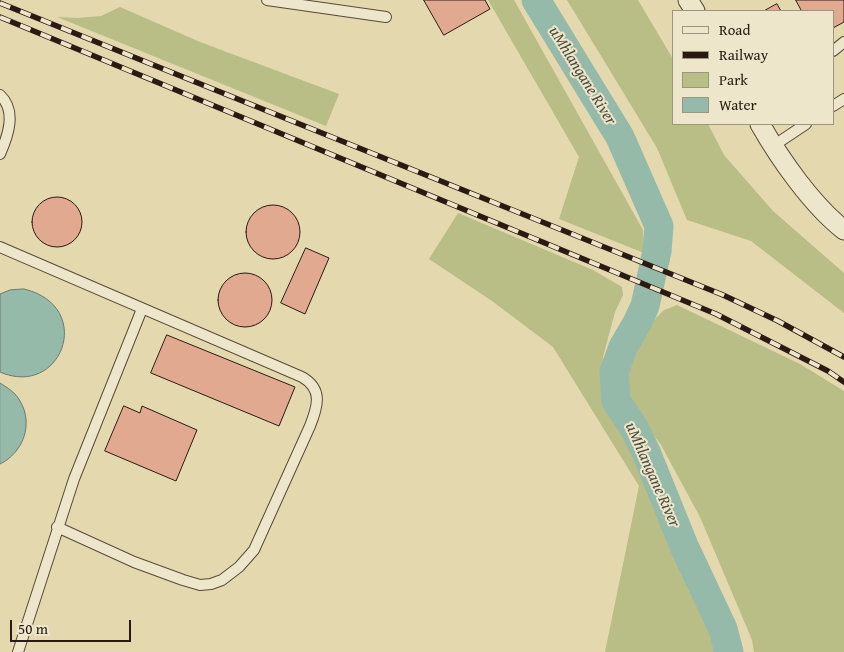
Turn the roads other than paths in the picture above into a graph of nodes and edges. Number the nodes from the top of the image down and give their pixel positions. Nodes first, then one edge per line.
1 (267, 0) edge
2 (386, 17) dead end
3 (0, 95) edge
4 (761, 125) edge
5 (804, 125) edge
6 (773, 146) junction
7 (0, 154) edge
8 (844, 230) edge
9 (0, 247) edge
10 (142, 309) junction
11 (57, 528) junction
12 (18, 652) edge

1 - 2 lane
3 - 7 lane
4 - 6 street
5 - 6 lane
6 - 8 street
9 - 10 lane
10 - 11 lane
10 - 11 lane
11 - 12 lane

